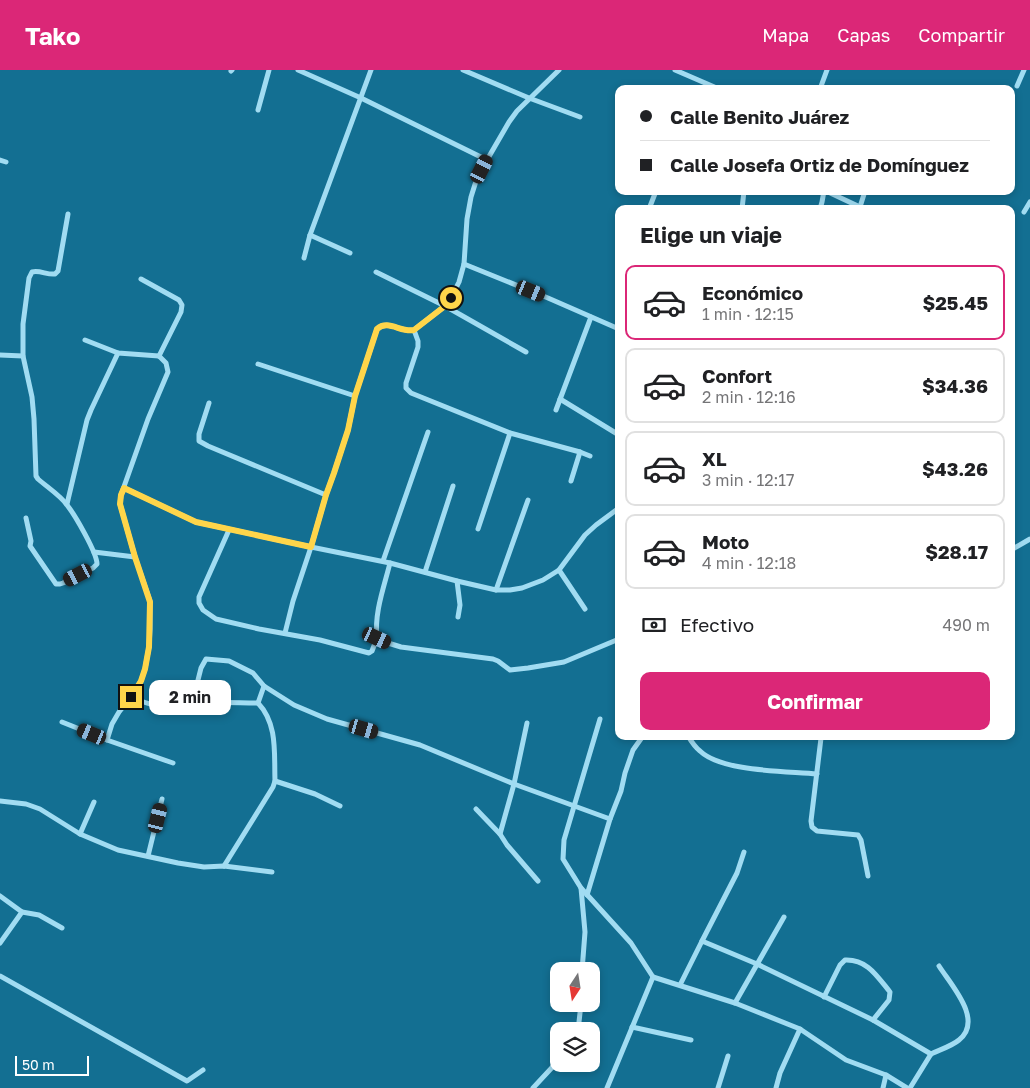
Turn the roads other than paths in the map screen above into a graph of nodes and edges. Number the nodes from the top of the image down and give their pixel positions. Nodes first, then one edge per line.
1 (269, 70) edge
2 (298, 70) edge
3 (371, 70) edge
4 (463, 70) edge
5 (559, 70) edge
6 (676, 70) edge
7 (827, 70) edge
8 (1024, 70) edge
9 (710, 85) edge
10 (821, 85) edge
11 (1017, 86) dead end
12 (361, 98) junction
13 (529, 98) junction
14 (258, 110) dead end
15 (580, 117) dead end
16 (0, 160) edge
17 (487, 160) junction
18 (6, 162) dead end
19 (834, 195) edge
20 (1030, 202) edge
21 (855, 205) edge
22 (1024, 212) dead end
23 (68, 214) dead end
24 (310, 235) junction
25 (350, 253) dead end
26 (304, 258) dead end
27 (464, 264) junction
28 (376, 272) dead end
29 (141, 279) dead end
30 (445, 306) junction
31 (591, 317) junction
32 (615, 327) edge
33 (414, 330) junction
34 (85, 340) dead end
35 (526, 352) dead end
36 (118, 353) junction
37 (0, 355) edge
38 (23, 356) junction
39 (159, 356) junction
40 (258, 364) dead end
41 (355, 396) junction
42 (560, 399) junction
43 (209, 403) dead end
44 (556, 410) dead end
45 (428, 432) dead end
46 (510, 433) junction
47 (615, 433) edge
48 (580, 452) junction
49 (590, 456) dead end
50 (571, 481) dead end
51 (454, 486) dead end
52 (124, 488) junction
53 (326, 495) junction
54 (528, 500) dead end
55 (67, 504) junction
56 (615, 511) edge
57 (26, 518) dead end
58 (478, 529) dead end
59 (229, 530) junction
60 (1030, 539) edge
61 (311, 547) junction
62 (1015, 548) edge
63 (94, 552) junction
64 (135, 557) junction
65 (383, 561) junction
66 (390, 563) junction
67 (559, 570) junction
68 (425, 572) junction
69 (457, 581) junction
70 (496, 590) junction
71 (585, 609) dead end
72 (458, 617) dead end
73 (285, 633) junction
74 (377, 638) junction
75 (615, 641) edge
76 (264, 686) junction
77 (131, 697) junction
78 (258, 703) junction
79 (192, 704) junction
80 (600, 719) dead end
81 (62, 722) dead end
82 (527, 723) dead end
83 (107, 740) junction
84 (640, 740) edge
85 (691, 740) edge
86 (821, 740) edge
87 (173, 763) dead end
88 (817, 774) junction
89 (275, 781) junction
90 (514, 784) junction
91 (162, 799) dead end
92 (0, 800) edge
93 (94, 802) dead end
94 (340, 806) dead end
95 (574, 806) junction
96 (476, 809) dead end
97 (610, 819) junction
98 (80, 834) junction
99 (500, 834) junction
100 (744, 852) dead end
101 (148, 856) junction
102 (224, 866) junction
103 (272, 872) dead end
104 (868, 876) dead end
105 (538, 881) dead end
106 (580, 888) junction
107 (587, 895) junction
108 (0, 896) edge
109 (22, 912) junction
110 (784, 917) dead end
111 (62, 928) dead end
112 (702, 941) junction
113 (0, 943) edge
114 (583, 962) edge
115 (757, 964) junction
116 (939, 966) dead end
117 (0, 976) edge
118 (653, 977) junction
119 (680, 984) junction
120 (824, 997) junction
121 (735, 1003) junction
122 (873, 1020) junction
123 (632, 1027) junction
124 (800, 1030) junction
125 (691, 1040) dead end
126 (931, 1054) junction
127 (728, 1056) dead end
128 (203, 1070) dead end
129 (550, 1070) edge
130 (886, 1075) junction
131 (533, 1088) edge
132 (607, 1088) edge
133 (718, 1088) edge
134 (776, 1088) edge
135 (883, 1088) edge
136 (908, 1088) edge

1 - 14 street
2 - 12 street
3 - 12 street
4 - 13 street
5 - 13 street
6 - 9 street
7 - 10 street
8 - 11 street
12 - 17 street
12 - 24 street
13 - 15 street
13 - 17 street
16 - 18 street
17 - 27 street
19 - 21 street
20 - 22 street
23 - 38 street
24 - 25 street
24 - 26 street
27 - 30 street
27 - 31 street
28 - 30 street
29 - 39 street
30 - 33 street
30 - 35 street
31 - 32 street
31 - 42 street
33 - 41 street
33 - 46 street
34 - 36 street
36 - 39 street
36 - 55 street
37 - 38 street
38 - 55 street
39 - 52 street
40 - 41 street
41 - 53 street
42 - 44 street
42 - 47 street
43 - 53 street
45 - 65 street
46 - 48 street
46 - 58 street
48 - 49 street
48 - 50 street
51 - 68 street
52 - 59 street
52 - 64 street
53 - 61 street
54 - 70 street
55 - 63 street
56 - 67 street
57 - 63 street
59 - 61 street
59 - 73 street
60 - 62 street
61 - 65 street
61 - 73 street
63 - 64 street
64 - 77 street
65 - 66 street
66 - 68 street
66 - 74 street
67 - 70 street
67 - 71 street
68 - 69 street
69 - 70 street
69 - 72 street
73 - 74 street
74 - 75 street
76 - 78 street
76 - 79 street
76 - 90 street
77 - 79 street
77 - 83 street
78 - 79 street
78 - 89 street
80 - 95 street
81 - 83 street
82 - 90 street
83 - 87 street
84 - 97 street
85 - 88 street
86 - 88 street
88 - 104 street
89 - 94 street
89 - 102 street
90 - 95 street
90 - 99 street
91 - 101 street
92 - 98 street
93 - 98 street
95 - 97 street
95 - 106 street
96 - 99 street
97 - 107 street
98 - 101 street
99 - 105 street
100 - 112 street
101 - 102 street
102 - 103 street
106 - 107 street
106 - 114 street
107 - 118 street
108 - 109 street
109 - 111 street
109 - 113 street
110 - 115 street
112 - 115 street
112 - 119 street
115 - 120 street
115 - 121 street
116 - 126 street
117 - 128 street
118 - 119 street
118 - 123 street
119 - 121 street
120 - 122 street
120 - 122 street
121 - 124 street
122 - 126 street
123 - 125 street
123 - 132 street
124 - 130 street
124 - 134 street
126 - 136 street
127 - 133 street
129 - 131 street
130 - 135 street
130 - 136 street

